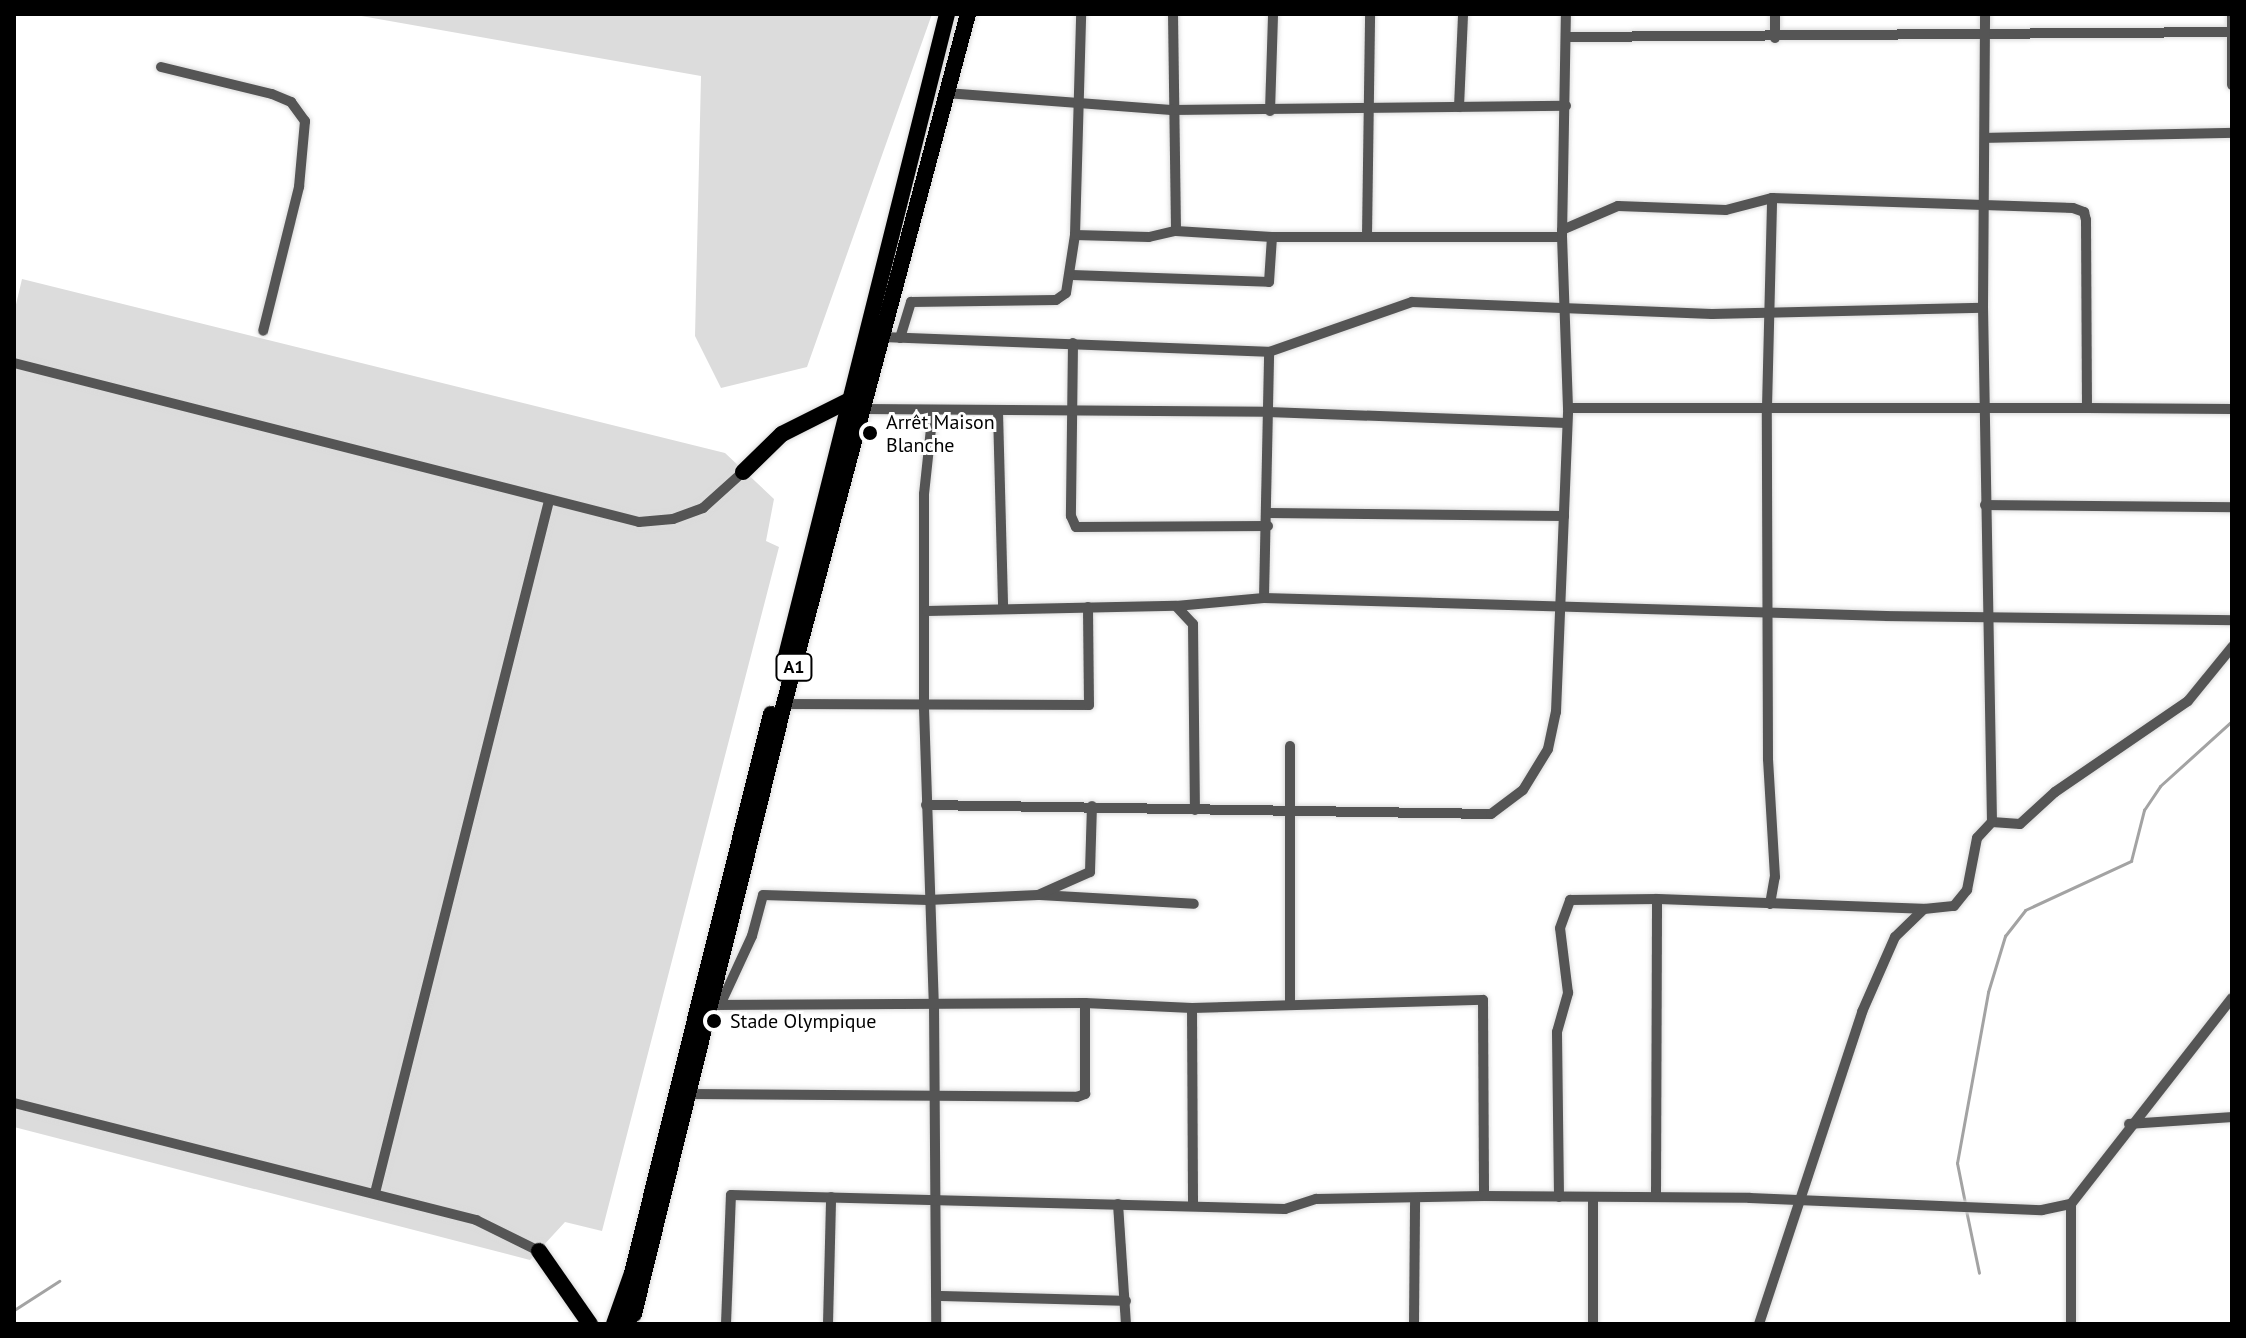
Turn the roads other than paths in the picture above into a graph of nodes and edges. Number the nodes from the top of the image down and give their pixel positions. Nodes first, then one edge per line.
1 (947, 14) edge
2 (968, 14) edge
3 (1081, 14) edge
4 (1173, 14) edge
5 (1273, 14) edge
6 (1370, 14) edge
7 (1463, 14) edge
8 (1566, 14) edge
9 (1775, 14) edge
10 (1985, 14) edge
11 (2232, 15) edge
12 (1986, 31) junction
13 (2232, 32) edge
14 (1566, 37) junction
15 (1775, 38) junction
16 (161, 67) dead end
17 (2232, 85) edge
18 (946, 93) junction
19 (1076, 103) junction
20 (1566, 106) junction
21 (1459, 107) junction
22 (1368, 108) junction
23 (1171, 110) junction
24 (1270, 111) junction
25 (2232, 133) edge
26 (1985, 138) junction
27 (1772, 198) junction
28 (1984, 204) junction
29 (1176, 231) junction
30 (1562, 234) junction
31 (1075, 235) junction
32 (1367, 236) junction
33 (1272, 237) junction
34 (1072, 275) junction
35 (1983, 308) junction
36 (1564, 309) junction
37 (1767, 310) junction
38 (263, 331) dead end
39 (881, 337) junction
40 (900, 338) junction
41 (1073, 343) junction
42 (1269, 352) junction
43 (14, 363) edge
44 (856, 405) junction
45 (1568, 408) junction
46 (1767, 408) junction
47 (1986, 408) junction
48 (2087, 408) junction
49 (2232, 409) edge
50 (933, 410) junction
51 (998, 412) junction
52 (1268, 412) junction
53 (1072, 415) junction
54 (1567, 423) junction
55 (743, 472) joint
56 (549, 501) junction
57 (1985, 505) junction
58 (2232, 507) edge
59 (1268, 513) junction
60 (1564, 516) junction
61 (1268, 526) junction
62 (1264, 598) junction
63 (1176, 606) junction
64 (1088, 607) junction
65 (1558, 608) junction
66 (1003, 609) junction
67 (927, 611) junction
68 (1767, 613) junction
69 (1992, 617) junction
70 (2232, 620) edge
71 (2232, 647) edge
72 (784, 704) junction
73 (924, 708) junction
74 (1290, 746) dead end
75 (926, 805) junction
76 (1092, 806) junction
77 (1195, 810) junction
78 (1287, 814) junction
79 (1992, 822) junction
80 (1038, 895) junction
81 (1657, 899) junction
82 (928, 900) junction
83 (1194, 904) dead end
84 (1770, 904) junction
85 (1924, 909) junction
86 (2232, 998) edge
87 (934, 1003) junction
88 (1085, 1003) junction
89 (1290, 1003) junction
90 (717, 1004) junction
91 (1192, 1008) junction
92 (690, 1094) junction
93 (934, 1098) junction
94 (14, 1103) edge
95 (2232, 1117) edge
96 (2129, 1124) junction
97 (375, 1193) junction
98 (1484, 1196) junction
99 (831, 1197) junction
100 (1559, 1197) junction
101 (1593, 1197) junction
102 (1656, 1197) junction
103 (1415, 1199) junction
104 (936, 1202) junction
105 (1801, 1202) junction
106 (1193, 1203) junction
107 (1118, 1204) junction
108 (2071, 1204) junction
109 (539, 1251) joint
110 (937, 1296) junction
111 (1126, 1301) junction
112 (635, 1303) junction
113 (590, 1324) edge
114 (614, 1324) edge
115 (626, 1324) edge
116 (633, 1324) edge
117 (726, 1324) edge
118 (828, 1324) edge
119 (936, 1324) edge
120 (1126, 1324) edge
121 (1414, 1324) edge
122 (1593, 1324) edge
123 (1759, 1324) edge
124 (2071, 1324) edge

1 - 44 main road, A1
2 - 18 main road, A1
3 - 19 street
4 - 23 street
5 - 24 street
6 - 22 street
7 - 21 street
8 - 14 street
9 - 15 street
10 - 12 street
11 - 13 street
12 - 13 street
12 - 15 street
12 - 26 street
13 - 17 street
14 - 15 street
14 - 20 street
16 - 38 street
18 - 19 street
18 - 39 main road, A1
19 - 23 street
19 - 31 street
20 - 21 street
20 - 30 street
21 - 22 street
22 - 24 street
22 - 32 street
23 - 24 street
23 - 29 street
25 - 26 street
26 - 28 street
27 - 28 street
27 - 30 street
27 - 37 street
28 - 35 street
28 - 48 street
29 - 31 street
29 - 33 street
30 - 32 street
30 - 36 street
31 - 34 street
32 - 33 street
33 - 34 street
34 - 40 street
35 - 37 street
35 - 47 street
36 - 37 street
36 - 42 street
36 - 45 street
37 - 46 street
39 - 40 street
39 - 44 main road, A1
40 - 41 street
41 - 42 street
41 - 53 street
42 - 52 street
43 - 56 street
44 - 50 street
44 - 55 main road
44 - 72 main road, A1
44 - 114 main road, A1
45 - 46 street
45 - 54 street
46 - 47 street
46 - 68 street
47 - 48 street
47 - 57 street
48 - 49 street
50 - 51 street
50 - 67 street
51 - 53 street
51 - 66 street
52 - 53 street
52 - 54 street
52 - 59 street
53 - 61 street
54 - 60 street
55 - 56 street
56 - 97 street
57 - 58 street
57 - 69 street
59 - 60 street
59 - 61 street
60 - 65 street
61 - 62 street
62 - 63 street
62 - 65 street
63 - 64 street
63 - 77 street
64 - 66 street
64 - 73 street
65 - 68 street
65 - 78 street
66 - 67 street
67 - 73 street
68 - 69 street
68 - 84 street
69 - 70 street
69 - 79 street
71 - 79 street
72 - 73 street
72 - 90 main road, A1
73 - 75 street
74 - 78 street
75 - 76 street
75 - 82 street
76 - 77 street
76 - 80 street
77 - 78 street
78 - 89 street
79 - 85 street
80 - 82 street
80 - 83 street
81 - 84 street
81 - 100 street
81 - 102 street
82 - 87 street
82 - 90 street
84 - 85 street
85 - 105 street
86 - 96 street
87 - 88 street
87 - 90 street
87 - 93 street
88 - 91 street
88 - 93 street
89 - 91 street
89 - 98 street
90 - 92 main road, A1
91 - 106 street
92 - 93 street
92 - 112 main road, A1
93 - 104 street
94 - 97 street
95 - 96 street
96 - 108 street
97 - 109 street
98 - 100 street
98 - 103 street
99 - 104 street
99 - 117 street
99 - 118 street
100 - 101 street
101 - 102 street
101 - 122 street
102 - 105 street
103 - 106 street
103 - 121 street
104 - 107 street
104 - 110 street
105 - 108 street
105 - 123 street
106 - 107 street
107 - 111 street
108 - 124 street
109 - 113 main road
110 - 111 street
110 - 119 street
111 - 120 street
112 - 115 highway
112 - 116 main road, A1

